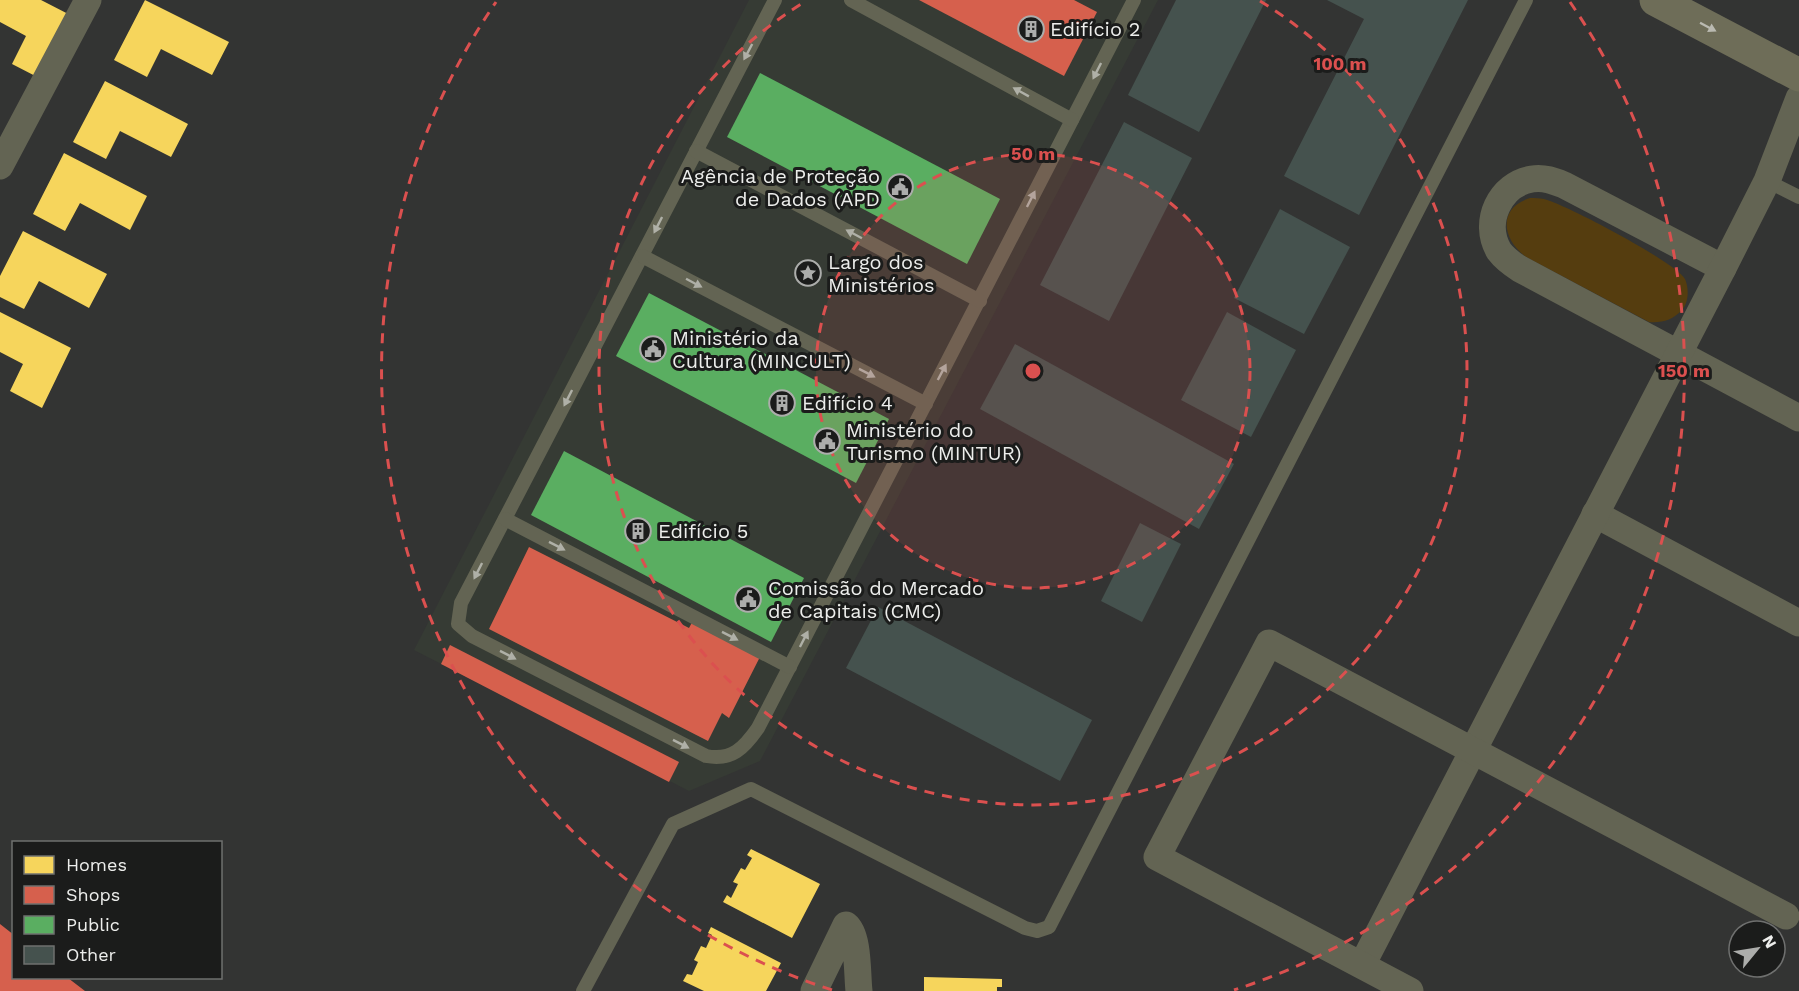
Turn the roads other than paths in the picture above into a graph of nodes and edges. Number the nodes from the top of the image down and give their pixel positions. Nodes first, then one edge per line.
1 (88, 0) edge
2 (775, 0) edge
3 (851, 0) edge
4 (1134, 0) edge
5 (1526, 0) edge
6 (1656, 0) edge
7 (1799, 75) edge
8 (1799, 98) edge
9 (1072, 120) junction
10 (8, 131) edge
11 (696, 151) junction
12 (0, 166) edge
13 (1767, 181) junction
14 (1799, 197) edge
15 (642, 256) junction
16 (1724, 268) junction
17 (980, 301) junction
18 (1679, 354) junction
19 (926, 404) junction
20 (1799, 418) edge
21 (1595, 514) junction
22 (505, 519) junction
23 (1799, 623) edge
24 (790, 667) junction
25 (1472, 751) junction
26 (1786, 916) dead end
27 (1362, 965) junction
28 (583, 991) edge
29 (814, 991) edge
30 (859, 991) edge
31 (1410, 991) edge

1 - 10 street
2 -> 11 lane
9 -> 3 lane
4 -> 9 lane
5 - 28 lane
6 -> 7 street
8 - 13 street
17 -> 9 lane
10 - 12 street
11 -> 15 lane
17 -> 11 lane
13 - 14 lane
13 - 16 street
15 -> 19 lane
15 -> 22 lane
16 - 18 street
16 - 18 street
19 -> 17 lane
18 - 20 street
18 - 21 street
24 -> 19 lane
21 - 23 street
21 - 25 street
22 -> 24 lane
22 -> 24 lane
25 - 26 street
25 - 27 street
25 - 27 street
27 - 31 street
29 - 30 street

